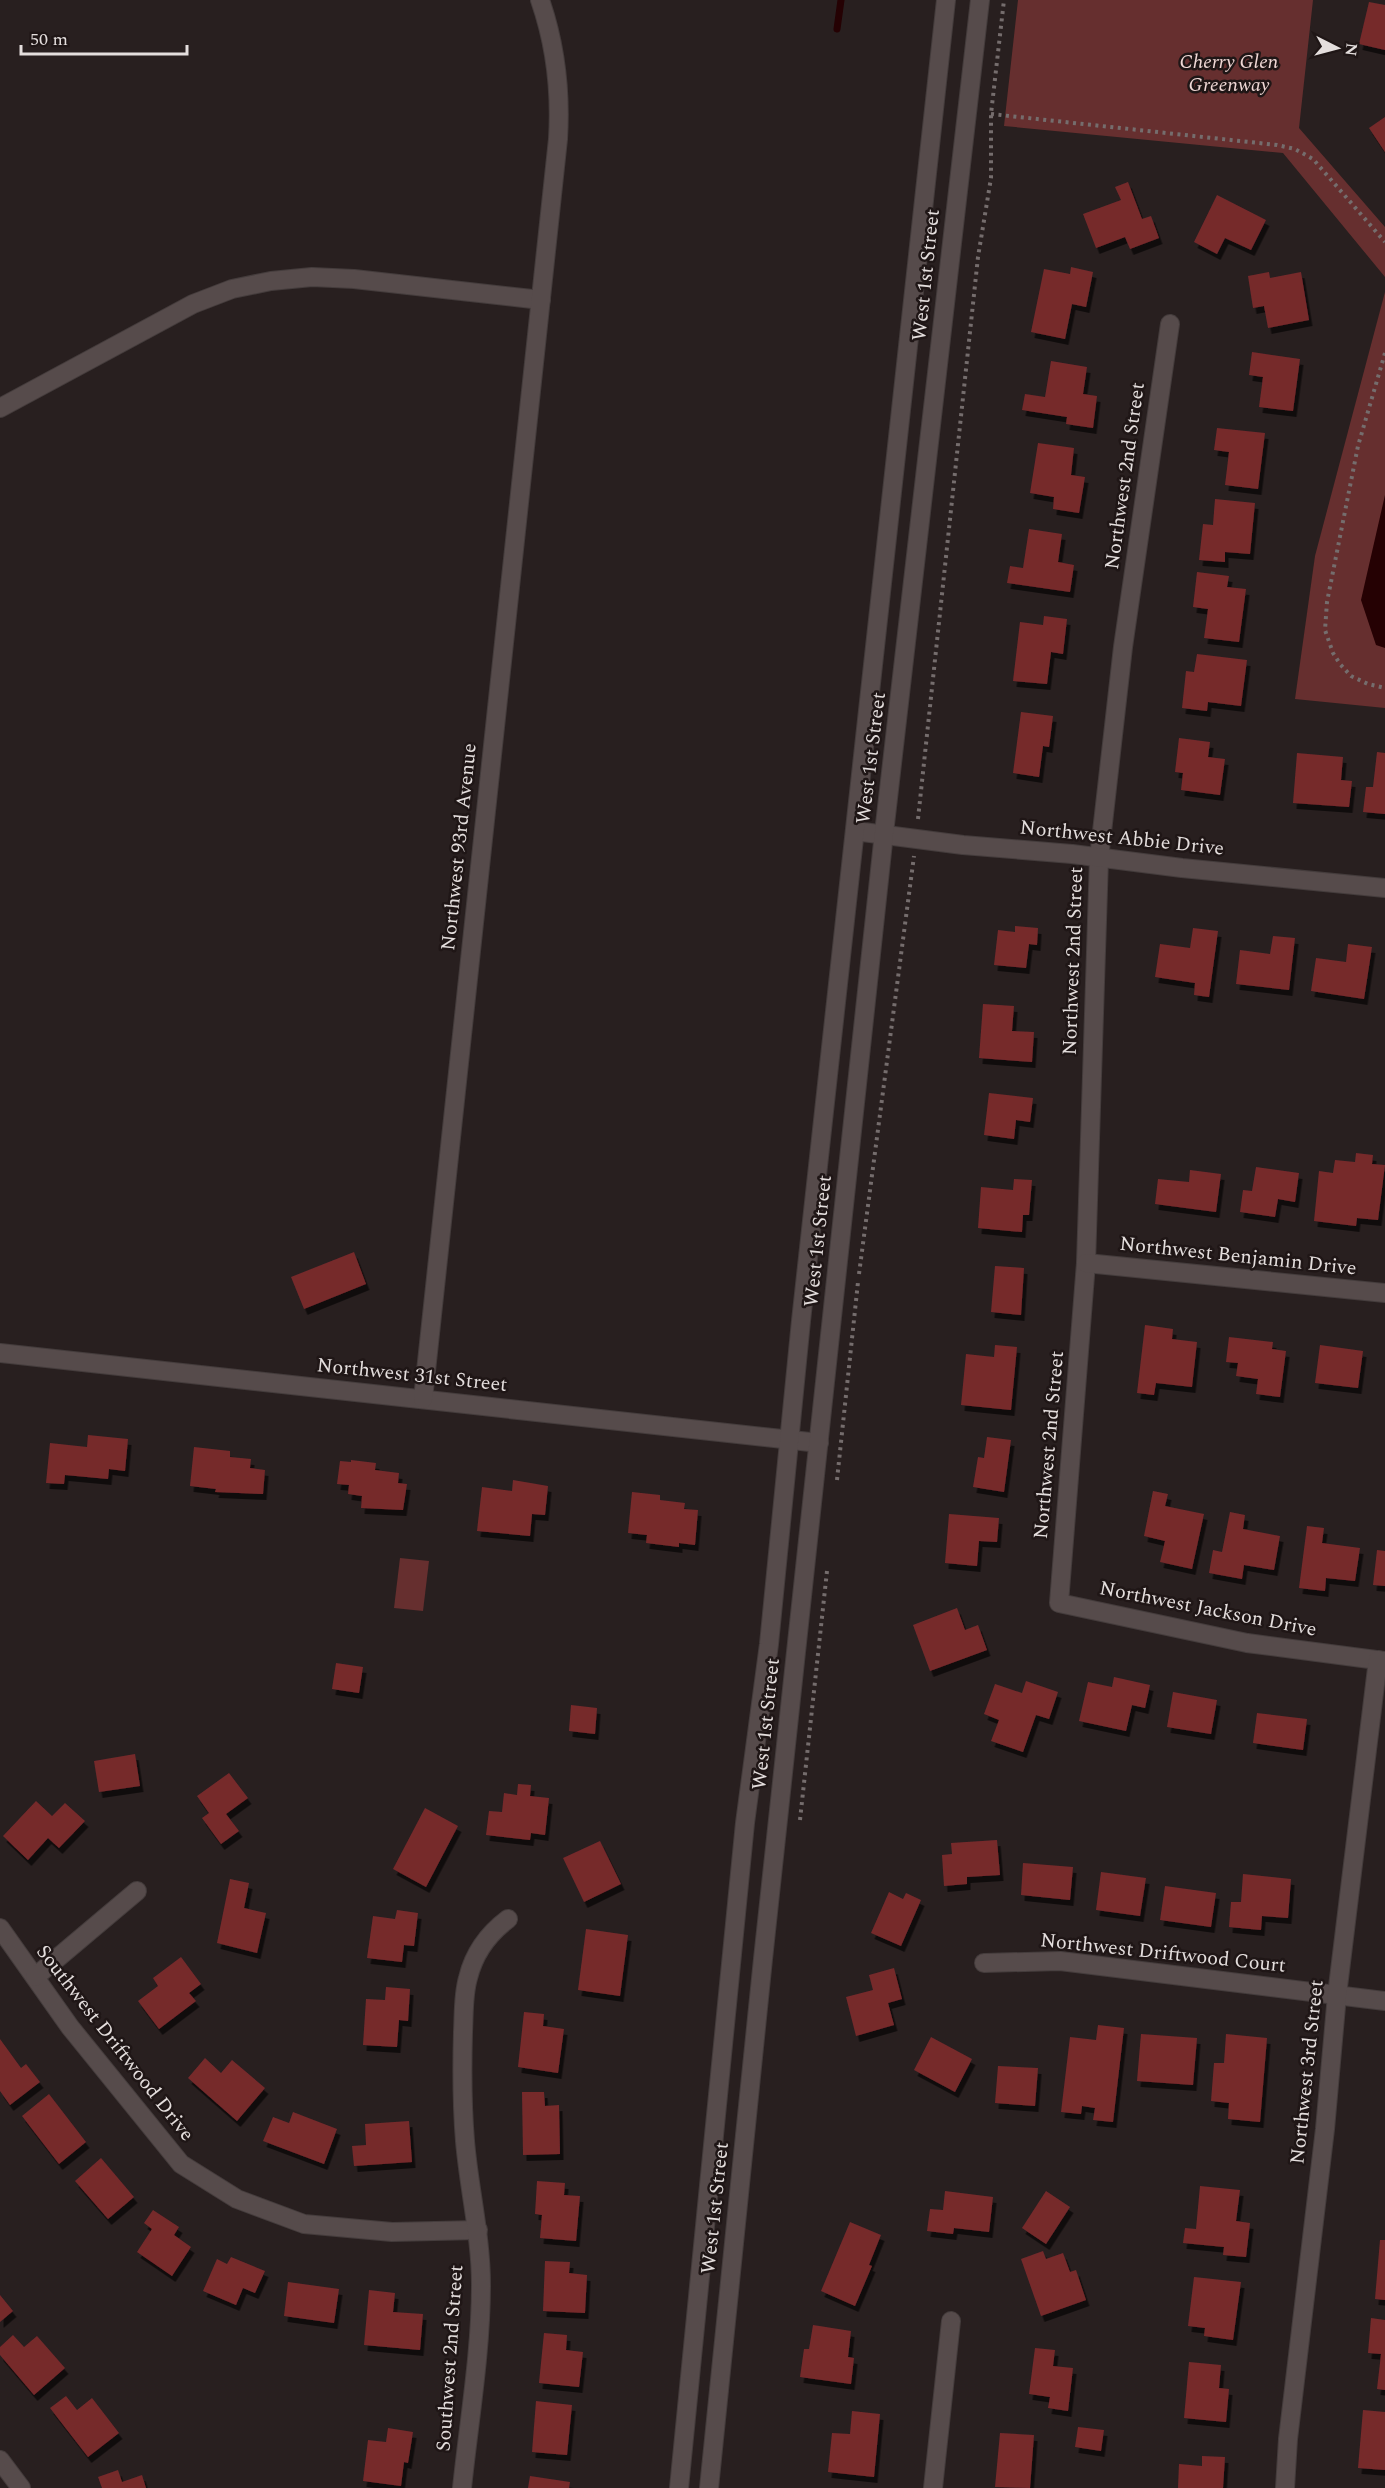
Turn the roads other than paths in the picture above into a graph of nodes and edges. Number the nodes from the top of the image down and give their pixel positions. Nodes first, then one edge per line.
1 (540, 0) edge
2 (946, 0) edge
3 (980, 0) edge
4 (541, 300) junction
5 (1170, 324) dead end
6 (0, 408) edge
7 (855, 831) junction
8 (884, 833) junction
9 (1099, 858) junction
10 (1385, 888) edge
11 (1086, 1263) junction
12 (1385, 1293) edge
13 (0, 1353) edge
14 (423, 1399) junction
15 (788, 1440) junction
16 (819, 1443) junction
17 (1059, 1603) joint
18 (1381, 1660) edge
19 (137, 1891) dead end
20 (508, 1919) dead end
21 (0, 1928) edge
22 (984, 1962) dead end
23 (35, 1977) junction
24 (1337, 1995) junction
25 (1385, 2001) edge
26 (478, 2230) junction
27 (951, 2320) dead end
28 (0, 2460) edge
29 (21, 2488) edge
30 (462, 2488) edge
31 (679, 2488) edge
32 (709, 2488) edge
33 (933, 2488) edge
34 (1285, 2488) edge

1 - 4 street, Northwest 93rd Avenue
2 - 7 street, West 1st Street
3 - 8 street, West 1st Street
4 - 6 street
4 - 14 street, Northwest 93rd Avenue
5 - 9 street, Northwest 2nd Street
7 - 8 street, Northwest Abbie Drive
7 - 15 street, West 1st Street
8 - 9 street, Northwest Abbie Drive
8 - 16 street, West 1st Street
9 - 10 street, Northwest Abbie Drive
9 - 11 street, Northwest 2nd Street
11 - 12 street, Northwest Benjamin Drive
11 - 17 street, Northwest 2nd Street
13 - 14 street, Northwest 31st Street
14 - 15 street, Northwest 31st Street
15 - 16 street, Northwest 31st Street
15 - 31 street, West 1st Street
16 - 32 street, West 1st Street
17 - 18 street, Northwest Jackson Drive
18 - 24 street, Northwest 3rd Street
19 - 23 street
20 - 26 street, Southwest 2nd Street
21 - 23 street, Southwest Driftwood Drive
22 - 24 street, Northwest Driftwood Court
23 - 26 street, Southwest Driftwood Drive
24 - 25 street, Northwest Driftwood Court
24 - 34 street, Northwest 3rd Street
26 - 30 street, Southwest 2nd Street
27 - 33 street
28 - 29 street

